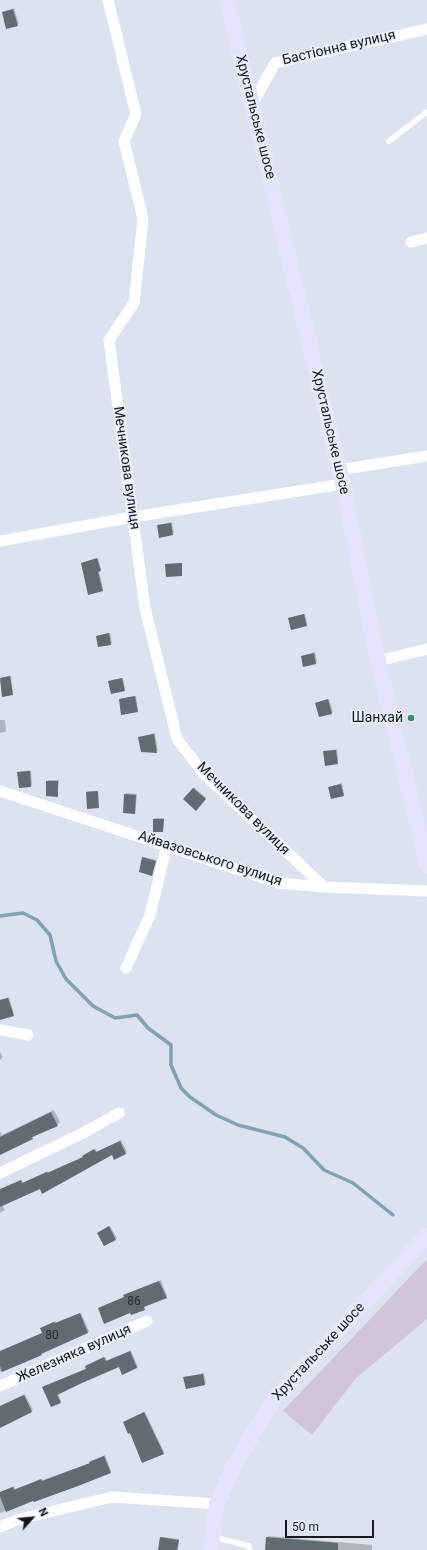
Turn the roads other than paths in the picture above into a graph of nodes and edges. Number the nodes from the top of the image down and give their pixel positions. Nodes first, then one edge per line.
1 (108, 0) edge
2 (227, 0) edge
3 (427, 29) edge
4 (252, 105) junction
5 (427, 112) edge
6 (389, 141) dead end
7 (427, 238) edge
8 (411, 242) dead end
9 (427, 456) edge
10 (341, 477) junction
11 (133, 517) junction
12 (0, 541) edge
13 (427, 649) edge
14 (378, 661) junction
15 (0, 790) edge
16 (424, 842) edge
17 (167, 845) junction
18 (427, 865) edge
19 (324, 887) junction
20 (427, 891) edge
21 (126, 968) dead end
22 (0, 1030) edge
23 (28, 1035) dead end
24 (119, 1113) dead end
25 (0, 1173) edge
26 (427, 1236) edge
27 (147, 1321) dead end
28 (0, 1386) edge
29 (217, 1504) junction
30 (0, 1527) edge
31 (211, 1543) edge
32 (250, 1550) edge

1 - 11 street, Мечникова вулиця
2 - 4 street, Хрустальське шосе
3 - 4 street, Бастіонна вулиця
4 - 10 street, Хрустальське шосе
5 - 6 lane
7 - 8 street
9 - 10 street
10 - 11 street
10 - 14 street, Хрустальське шосе
11 - 12 street
11 - 19 street, Мечникова вулиця
13 - 14 street
14 - 16 street, Хрустальське шосе
15 - 17 street, Айвазовського вулиця
16 - 18 street, Хрустальське шосе
17 - 19 street, Айвазовського вулиця
17 - 21 street
19 - 20 street, Айвазовського вулиця
22 - 23 street
24 - 25 street
26 - 29 street, Хрустальське шосе
27 - 28 street, Железняка вулиця
29 - 30 street
29 - 31 street, Хрустальське шосе
31 - 32 lane

